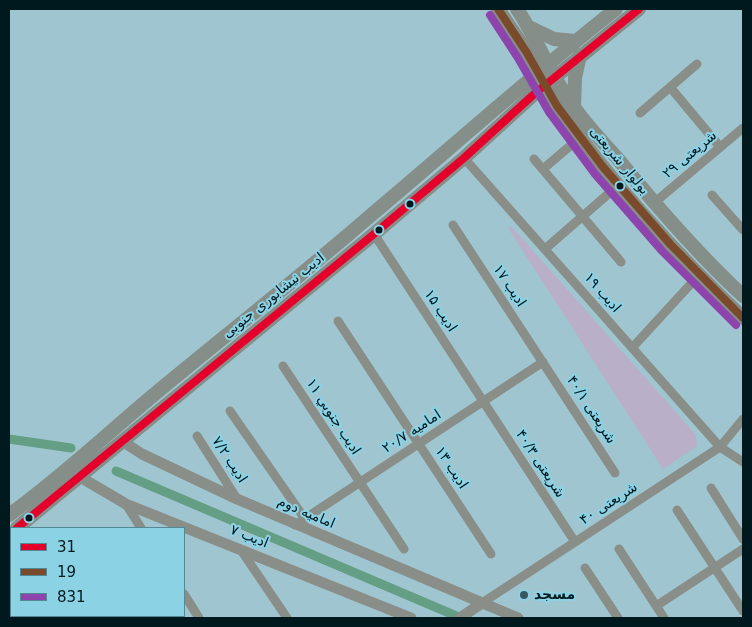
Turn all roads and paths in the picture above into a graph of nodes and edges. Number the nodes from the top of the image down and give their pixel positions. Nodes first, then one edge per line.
1 (498, 9) edge
2 (517, 9) edge
3 (616, 9) edge
4 (638, 9) edge
5 (529, 27) junction
6 (575, 41) junction
7 (580, 55) junction
8 (698, 64) dead end
9 (542, 69) junction
10 (549, 82) junction
11 (670, 88) junction
12 (574, 108) junction
13 (640, 113) dead end
14 (743, 128) edge
15 (570, 146) dead end
16 (720, 147) junction
17 (464, 158) junction
18 (534, 159) dead end
19 (543, 169) junction
20 (608, 195) dead end
21 (712, 195) dead end
22 (654, 203) junction
23 (582, 216) junction
24 (453, 225) dead end
25 (743, 230) edge
26 (374, 234) junction
27 (545, 249) junction
28 (621, 262) dead end
29 (699, 275) junction
30 (743, 296) edge
31 (743, 318) edge
32 (338, 321) dead end
33 (632, 348) junction
34 (543, 362) junction
35 (283, 366) dead end
36 (483, 402) junction
37 (230, 411) dead end
38 (743, 419) edge
39 (197, 436) dead end
40 (122, 441) junction
41 (419, 444) junction
42 (720, 447) junction
43 (743, 462) edge
44 (616, 473) dead end
45 (80, 477) junction
46 (360, 482) junction
47 (711, 488) dead end
48 (237, 499) junction
49 (126, 504) junction
50 (678, 510) dead end
51 (9, 514) edge
52 (300, 522) junction
53 (18, 527) edge
54 (140, 527) edge
55 (184, 527) edge
56 (185, 528) edge
57 (743, 539) edge
58 (575, 542) junction
59 (619, 549) dead end
60 (743, 549) edge
61 (241, 550) junction
62 (404, 550) dead end
63 (491, 554) dead end
64 (585, 568) dead end
65 (715, 568) junction
66 (482, 603) junction
67 (656, 606) junction
68 (187, 607) edge
69 (743, 611) edge
70 (199, 618) edge
71 (287, 618) edge
72 (410, 618) edge
73 (460, 618) edge
74 (518, 618) edge
75 (618, 618) edge
76 (664, 618) edge

1 - 9 main road, بولوار شریعتی
2 - 5 main road, بولوار شریعتی
3 - 6 main road, ادیب نیشابوری جنوبی
4 - 7 main road, ادیب نیشابوری جنوبی
5 - 6 main road
5 - 9 main road, بولوار شریعتی
6 - 9 main road, ادیب نیشابوری جنوبی
7 - 10 main road, ادیب نیشابوری جنوبی
7 - 12 main road
8 - 11 street
9 - 10 main road, بولوار شریعتی
9 - 51 main road, ادیب نیشابوری جنوبی
10 - 12 main road, بولوار شریعتی
10 - 17 main road, ادیب نیشابوری جنوبی
10 - 29 main road, بولوار شریعتی
11 - 13 street
11 - 16 street
12 - 22 main road, بولوار شریعتی
14 - 16 street, شریعتی ۲۹
15 - 19 street
16 - 22 street, شریعتی ۲۹
17 - 26 main road, ادیب نیشابوری جنوبی
17 - 27 street, ادیب ۱۹
18 - 19 street
19 - 23 street
20 - 23 street
21 - 25 street
22 - 30 main road, بولوار شریعتی
23 - 27 street
23 - 28 street
24 - 34 street, ادیب ۱۷
26 - 36 street, ادیب ۱۵
26 - 40 main road, ادیب نیشابوری جنوبی
27 - 33 street, ادیب ۱۹
29 - 31 main road, بولوار شریعتی
29 - 33 street
32 - 41 street, ادیب ۱۳
33 - 42 street, ادیب ۱۹
34 - 36 street, امامیه ۲۰/۷
34 - 44 street, شریعتی ۴۰/۱
35 - 46 street, ادیب جنوبي ١١
36 - 41 street, امامیه ۲۰/۷
36 - 58 street, شریعتی ۴۰/۳
37 - 52 street
38 - 42 street, شریعتی ۴۰
39 - 48 street, ادیب ۷/۲
40 - 45 main road, ادیب نیشابوری جنوبی
40 - 48 street, امامیه دوم
41 - 46 street, امامیه ۲۰/۷
41 - 63 street, ادیب ۱۳
42 - 43 street, ادیب ۱۹
42 - 58 street, شریعتی ۴۰
45 - 49 street, ادیب ۷
45 - 53 main road, ادیب نیشابوری جنوبی
46 - 52 street, امامیه ۲۰/۷
46 - 62 street, ادیب جنوبي ١١
47 - 57 street
48 - 52 street, امامیه دوم
49 - 54 street
49 - 55 street, ادیب ۷
50 - 65 street
52 - 66 street, امامیه دوم
56 - 61 street, ادیب ۷
58 - 66 street, شریعتی ۴۰
59 - 67 street
60 - 65 street
61 - 71 street
61 - 72 street, ادیب ۷
64 - 75 street
65 - 67 street
65 - 69 street
66 - 73 street
66 - 74 street, امامیه دوم
67 - 76 street
68 - 70 street

